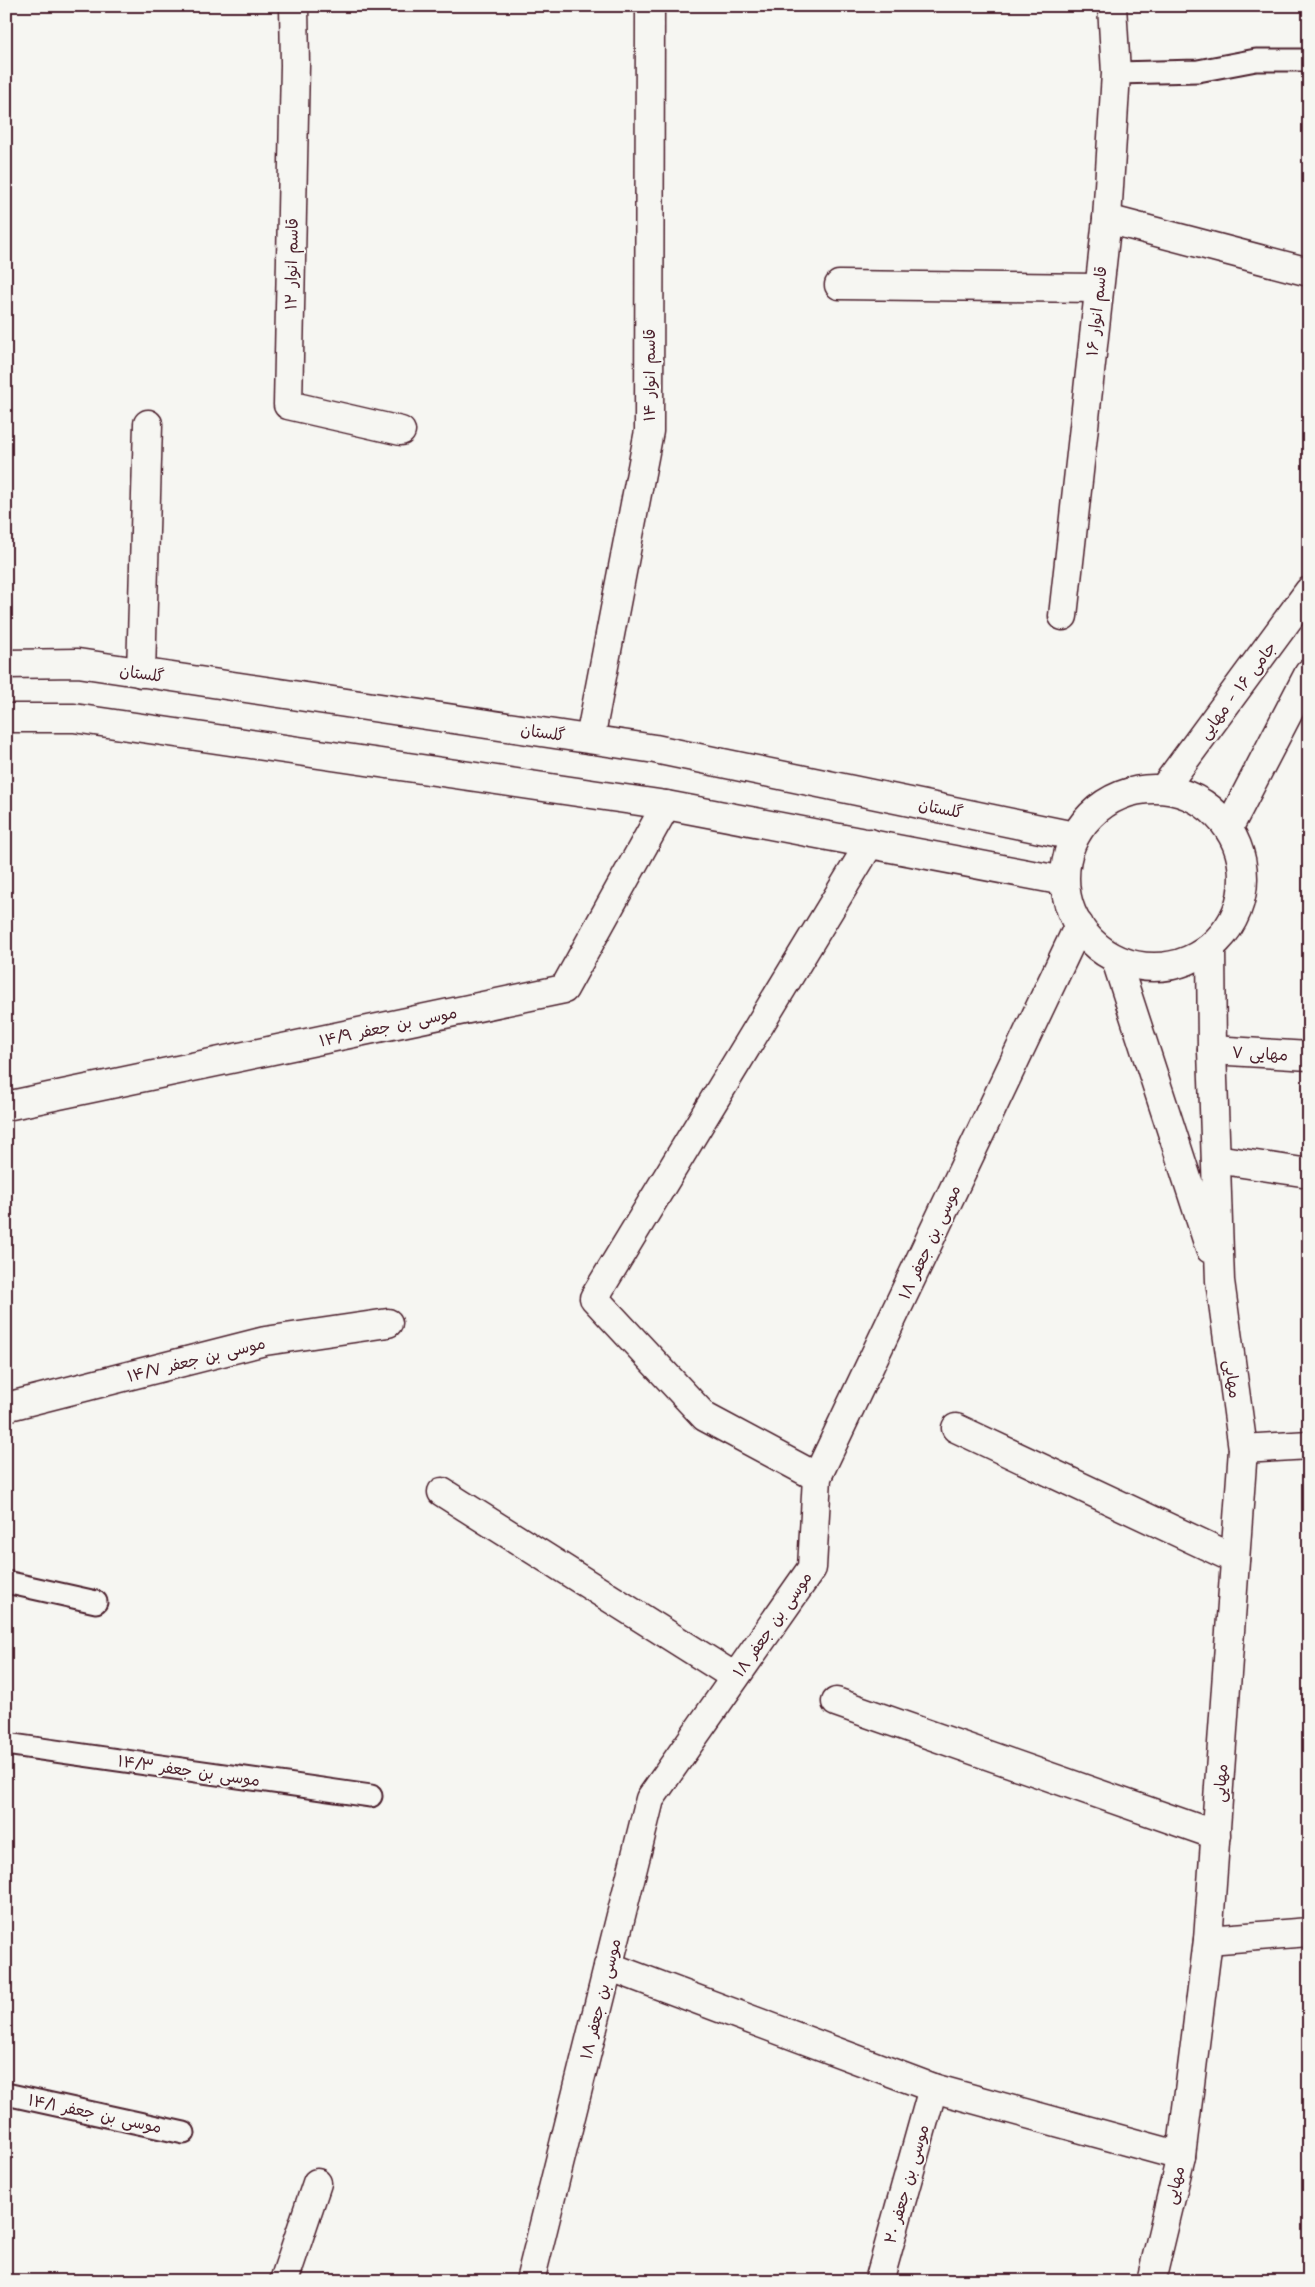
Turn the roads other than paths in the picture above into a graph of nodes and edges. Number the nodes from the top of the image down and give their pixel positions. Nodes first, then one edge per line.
1 (294, 6) edge
2 (650, 6) edge
3 (1112, 6) edge
4 (1309, 60) edge
5 (1116, 73) junction
6 (1107, 219) junction
7 (1309, 272) edge
8 (839, 284) dead end
9 (1098, 288) junction
10 (148, 424) dead end
11 (401, 431) dead end
12 (1309, 591) edge
13 (1063, 616) dead end
14 (6, 664) edge
15 (141, 673) junction
16 (1309, 674) edge
17 (6, 718) edge
18 (590, 739) junction
19 (1164, 788) junction
20 (666, 805) junction
21 (1229, 827) junction
22 (1074, 836) junction
23 (870, 844) junction
24 (1064, 881) junction
25 (1079, 925) junction
26 (1211, 948) junction
27 (1116, 960) junction
28 (1212, 1050) junction
29 (1309, 1056) edge
30 (6, 1106) edge
31 (1216, 1159) junction
32 (1309, 1173) edge
33 (1220, 1281) junction
34 (388, 1323) dead end
35 (6, 1407) edge
36 (956, 1428) dead end
37 (1309, 1445) edge
38 (1243, 1449) junction
39 (817, 1477) junction
40 (442, 1492) dead end
41 (1235, 1560) junction
42 (6, 1582) edge
43 (96, 1602) dead end
44 (735, 1677) junction
45 (836, 1702) dead end
46 (6, 1744) edge
47 (371, 1796) dead end
48 (1216, 1835) junction
49 (1309, 1932) edge
50 (1208, 1940) junction
51 (608, 1966) junction
52 (934, 2088) junction
53 (6, 2094) edge
54 (184, 2132) dead end
55 (1181, 2156) junction
56 (317, 2183) dead end
57 (284, 2281) edge
58 (530, 2281) edge
59 (880, 2281) edge
60 (1151, 2281) edge

1 - 11 street, قاسم انوار ۱۲
2 - 18 street, قاسم انوار ۱۴
3 - 5 street, قاسم انوار ۱۶
4 - 5 lane
5 - 6 street, قاسم انوار ۱۶
6 - 7 street
6 - 9 street, قاسم انوار ۱۶
8 - 9 street
9 - 13 street, قاسم انوار ۱۶
10 - 15 street
12 - 19 street, جامی ۱۶ - مهایی
14 - 15 street, گلستان
15 - 18 street, گلستان
16 - 21 street
17 - 20 street
18 - 22 street, گلستان
19 - 21 street
19 - 22 street
20 - 23 street
20 - 30 street, موسی بن جعفر ۱۴/۹
21 - 26 street
22 - 24 street
23 - 24 street
23 - 39 street
24 - 25 street
25 - 27 street
25 - 39 street, موسی بن جعفر ۱۸
26 - 27 street
26 - 28 street
27 - 33 street
28 - 29 street, مهایی ۷
28 - 31 street
31 - 32 street
31 - 33 street
33 - 38 street, مهایی
34 - 35 street, موسی بن جعفر ۱۴/۷
36 - 41 street
37 - 38 street
38 - 41 street, مهایی
39 - 44 street, موسی بن جعفر ۱۸
40 - 44 street
41 - 48 street, مهایی
42 - 43 lane
44 - 51 street, موسی بن جعفر ۱۸
45 - 48 street
46 - 47 lane, موسی بن جعفر ۱۴/۳
48 - 50 street, مهایی
49 - 50 street
50 - 55 street, مهایی
51 - 52 street
51 - 58 street, موسی بن جعفر ۱۸
52 - 55 street
52 - 59 street, موسی بن جعفر ۲۰
53 - 54 lane, موسی بن جعفر ۱۴/۱
55 - 60 street, مهایی
56 - 57 street

